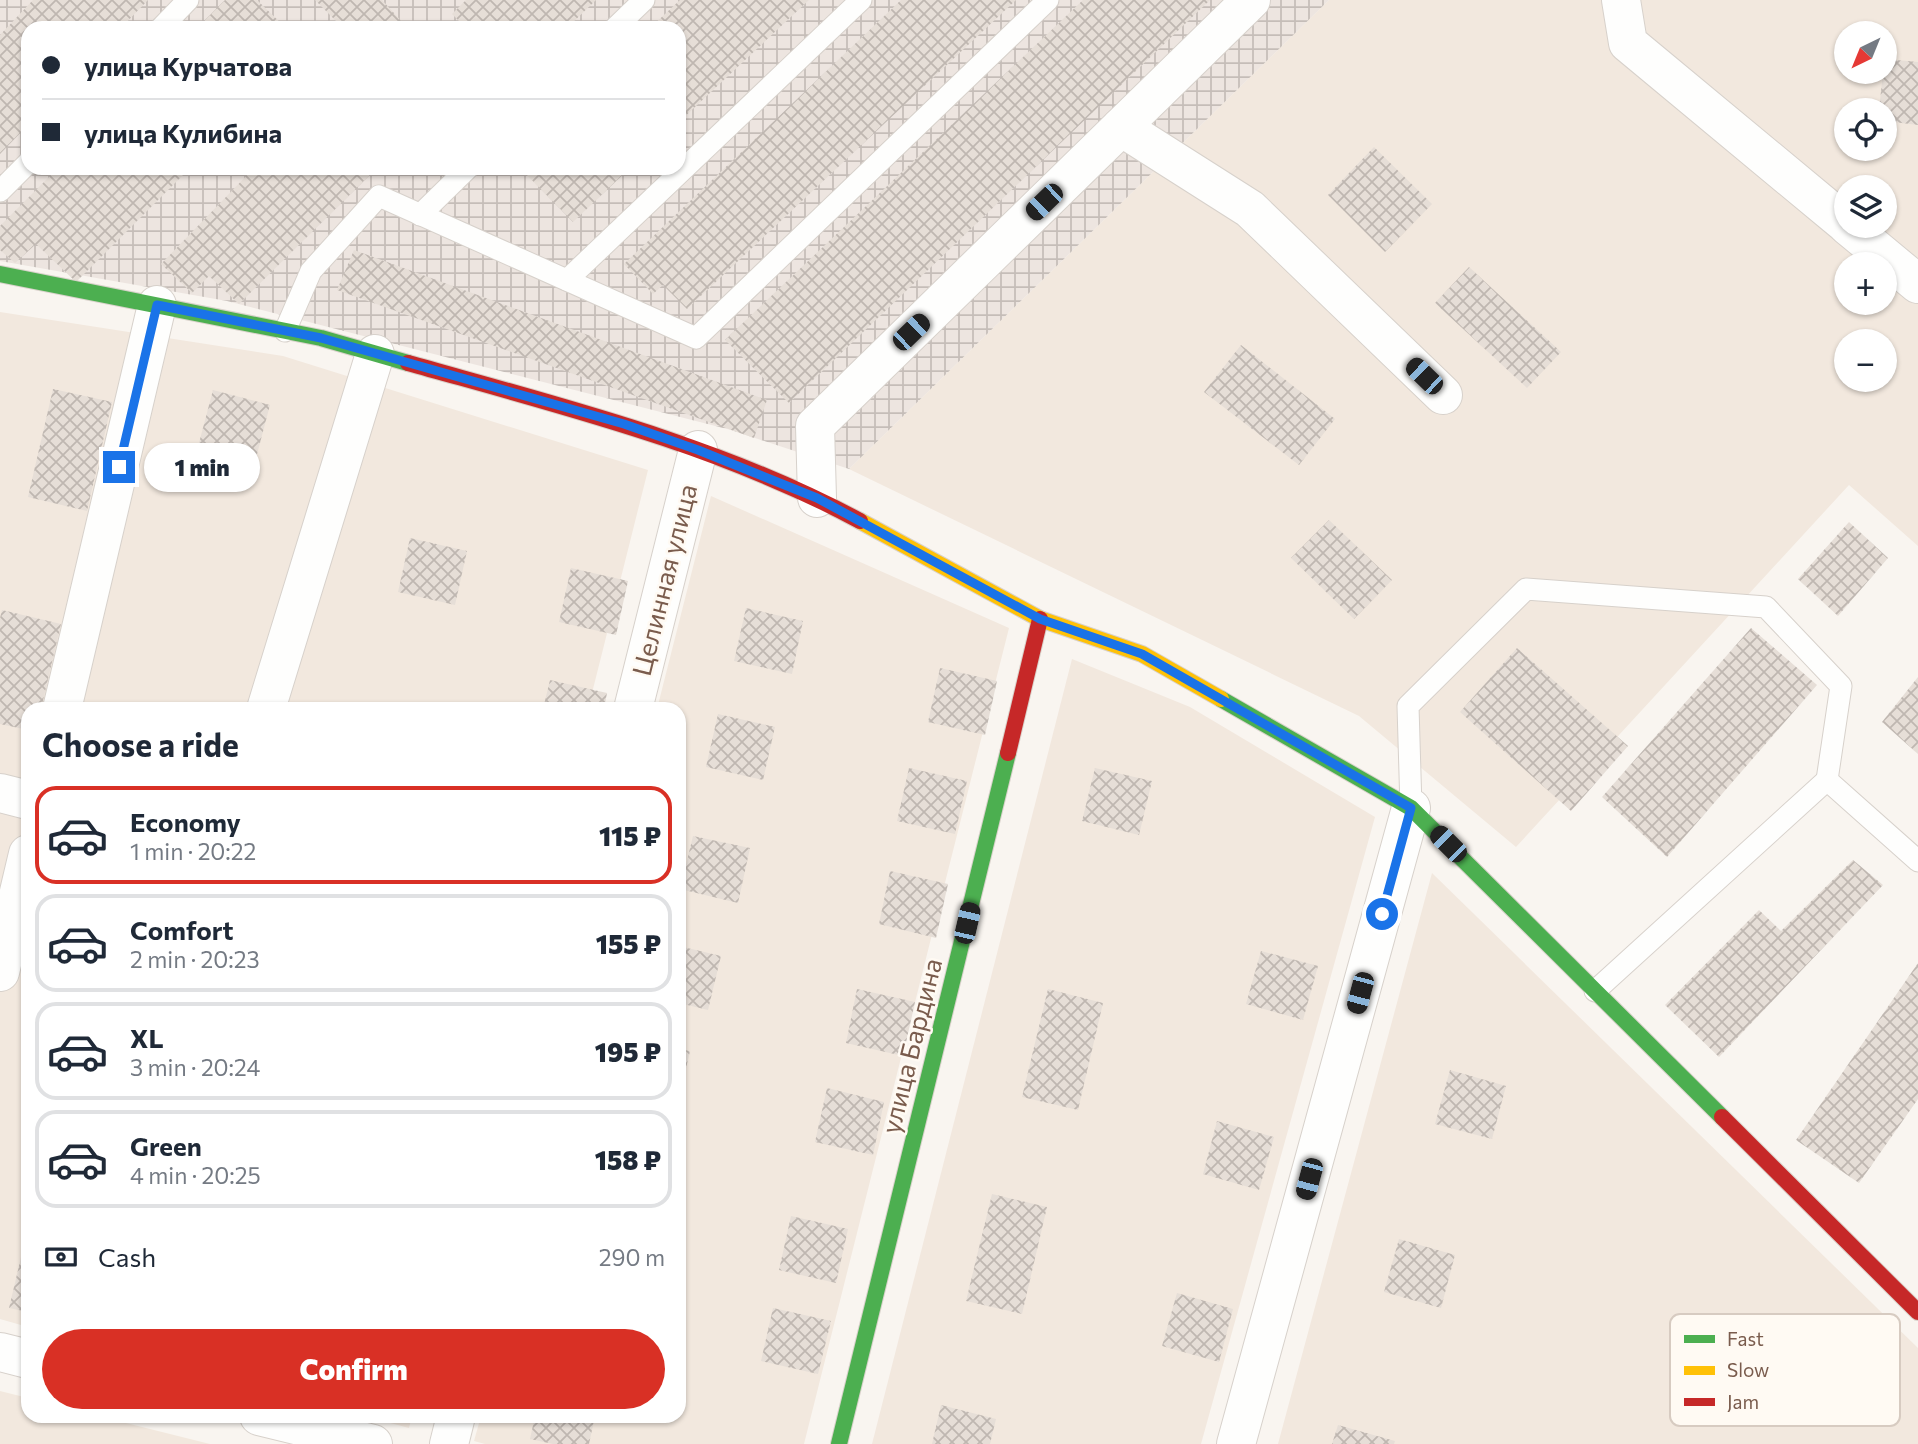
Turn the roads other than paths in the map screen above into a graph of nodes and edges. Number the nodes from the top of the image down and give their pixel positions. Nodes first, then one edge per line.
1 (188, 0) edge
2 (644, 0) edge
3 (861, 0) edge
4 (1048, 0) edge
5 (1251, 0) edge
6 (1621, 0) edge
7 (168, 21) edge
8 (622, 21) edge
9 (1121, 127) junction
10 (686, 166) edge
11 (21, 170) edge
12 (461, 175) edge
13 (677, 175) edge
14 (0, 191) edge
15 (1834, 214) edge
16 (420, 215) junction
17 (1863, 238) edge
18 (0, 274) edge
19 (566, 280) junction
20 (1918, 284) edge
21 (157, 305) junction
22 (285, 331) junction
23 (375, 354) junction
24 (1443, 395) dead end
25 (698, 450) junction
26 (817, 498) junction
27 (1040, 619) junction
28 (64, 702) edge
29 (268, 702) edge
30 (635, 702) edge
31 (1828, 780) junction
32 (0, 793) edge
33 (21, 798) edge
34 (1411, 808) junction
35 (1918, 860) edge
36 (21, 884) edge
37 (0, 972) edge
38 (1595, 991) junction
39 (1916, 1306) edge
40 (0, 1352) edge
41 (21, 1357) edge
42 (288, 1423) edge
43 (454, 1423) edge
44 (373, 1444) edge
45 (449, 1444) edge
46 (839, 1444) edge
47 (1236, 1444) edge

1 - 7 lane
2 - 8 lane
3 - 10 lane
4 - 19 lane
5 - 9 street
6 - 15 street
9 - 24 street
9 - 26 street
11 - 14 lane
12 - 16 lane
13 - 19 lane
16 - 19 lane
16 - 22 lane
17 - 20 street
18 - 21 street
21 - 22 street
21 - 28 street
22 - 23 street
23 - 25 street
23 - 29 street
25 - 26 street
25 - 30 street, Целинная улица
26 - 27 street
27 - 34 street
27 - 46 street, улица Бардина
31 - 34 lane
31 - 35 lane
31 - 38 lane
32 - 33 street
34 - 38 street
34 - 47 street
36 - 37 street
38 - 39 street
40 - 41 street
42 - 44 street
43 - 45 street

